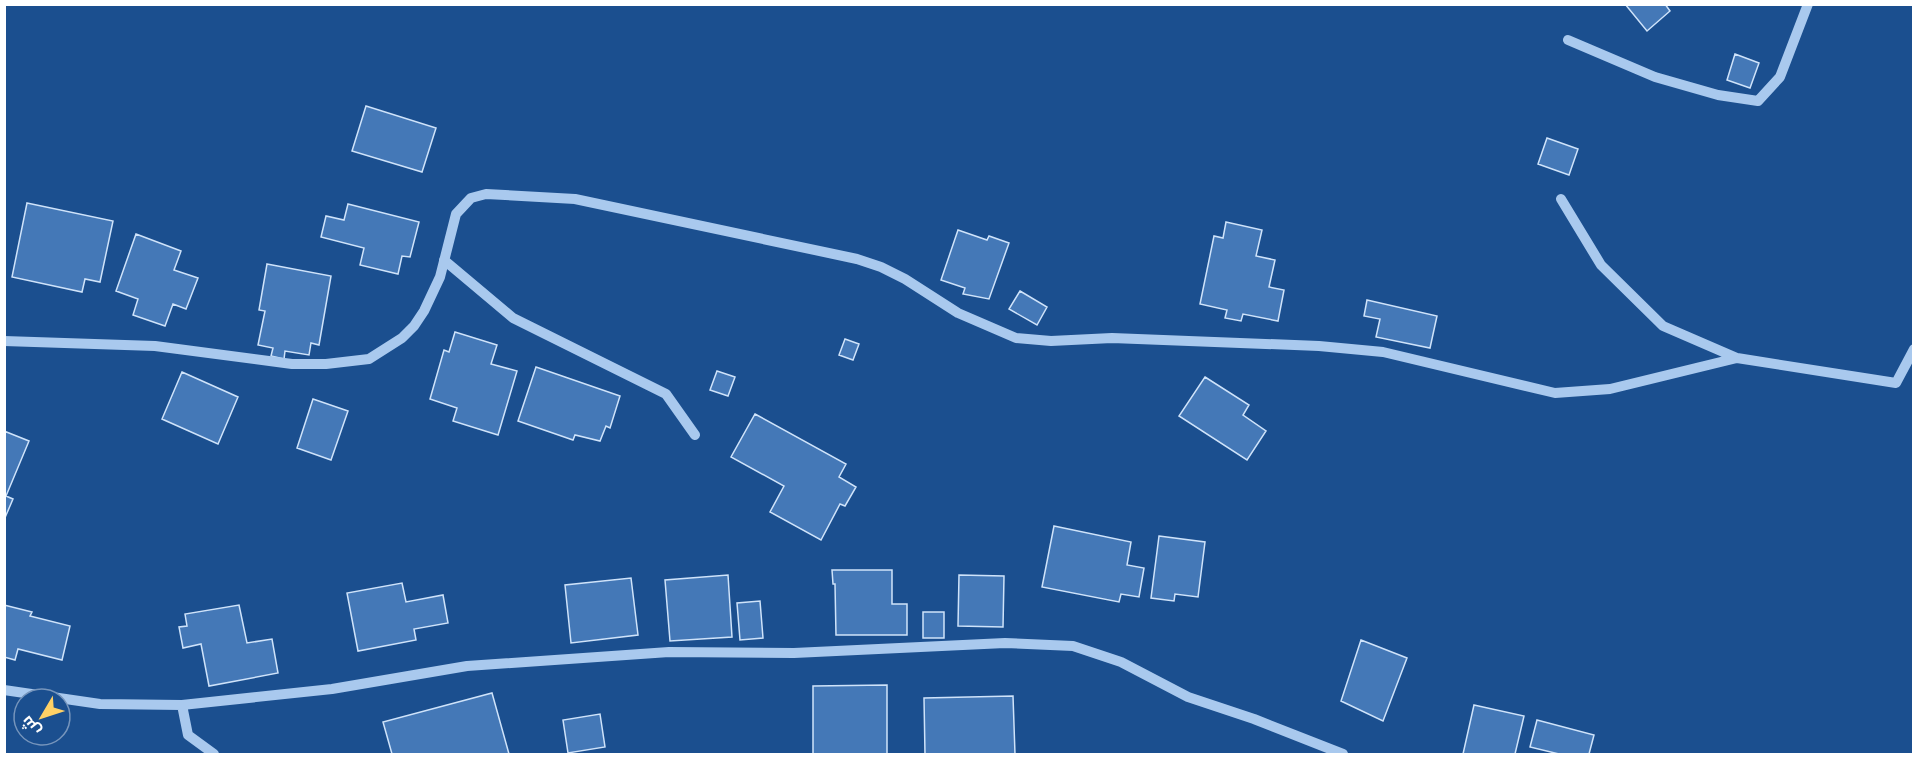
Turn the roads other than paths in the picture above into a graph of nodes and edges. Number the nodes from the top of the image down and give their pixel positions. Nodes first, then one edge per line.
1 (1808, 4) edge
2 (1568, 40) dead end
3 (1561, 199) dead end
4 (444, 260) junction
5 (4, 341) edge
6 (1914, 349) edge
7 (1737, 358) junction
8 (695, 435) dead end
9 (4, 690) edge
10 (182, 705) junction
11 (214, 754) edge
12 (1343, 754) edge

1 - 2 street
3 - 7 street
4 - 5 street
4 - 7 street
4 - 8 street
6 - 7 street
9 - 10 street
10 - 11 street
10 - 12 street

